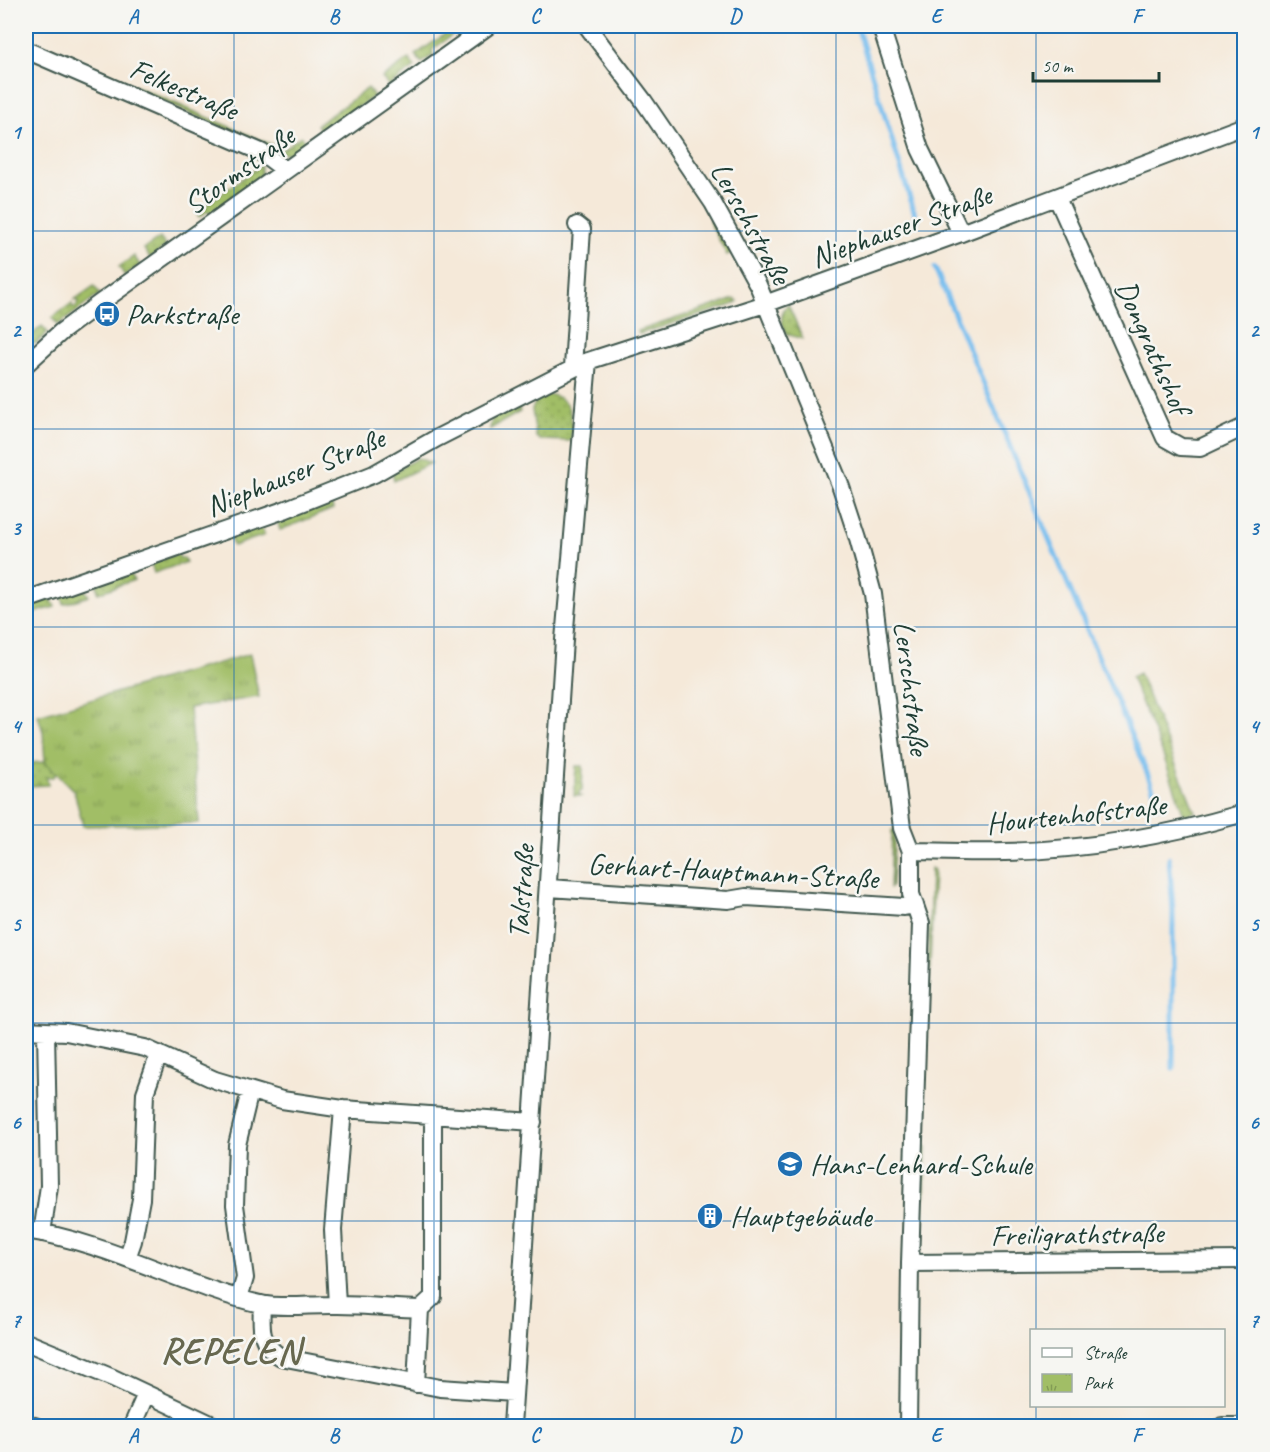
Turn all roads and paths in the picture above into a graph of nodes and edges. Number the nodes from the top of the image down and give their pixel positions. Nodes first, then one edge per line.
1 (488, 26) edge
2 (587, 26) edge
3 (881, 27) dead end
4 (26, 50) edge
5 (1245, 126) edge
6 (285, 170) junction
7 (1057, 198) junction
8 (577, 225) dead end
9 (961, 233) junction
10 (765, 304) junction
11 (26, 364) edge
12 (580, 364) junction
13 (1245, 427) edge
14 (26, 600) edge
15 (1245, 813) edge
16 (911, 851) junction
17 (549, 888) junction
18 (915, 905) junction
19 (26, 1030) edge
20 (46, 1031) junction
21 (159, 1054) junction
22 (250, 1091) junction
23 (343, 1109) junction
24 (433, 1116) junction
25 (533, 1122) junction
26 (34, 1232) edge
27 (127, 1258) junction
28 (1245, 1260) edge
29 (910, 1263) junction
30 (239, 1298) junction
31 (262, 1304) junction
32 (337, 1305) junction
33 (420, 1309) junction
34 (26, 1342) edge
35 (416, 1384) junction
36 (514, 1393) junction
37 (146, 1394) junction
38 (26, 1425) edge
39 (35, 1426) edge
40 (132, 1426) edge
41 (215, 1426) edge
42 (512, 1426) edge
43 (908, 1426) edge
44 (1222, 1426) edge
45 (1245, 1426) edge

1 - 6 street, Stormstraße
2 - 10 street, Lerschstraße
3 - 9 street
4 - 6 street, Felkestraße
5 - 7 street, Niephauser Straße
6 - 11 street, Stormstraße
7 - 9 street, Niephauser Straße
7 - 13 street, Dongrathshof
8 - 12 street
9 - 10 street, Niephauser Straße
10 - 12 street, Niephauser Straße
10 - 16 street, Lerschstraße
12 - 14 street, Niephauser Straße
12 - 17 street, Talstraße
15 - 16 street, Hourtenhofstraße
16 - 18 street, Lerschstraße
17 - 18 street, Gerhart-Hauptmann-Straße
17 - 25 street, Talstraße
18 - 29 street, Lerschstraße
19 - 20 street
20 - 21 street
20 - 26 street
21 - 22 street
21 - 27 street
22 - 23 street
22 - 30 street
23 - 24 street
23 - 32 street
24 - 25 street
24 - 33 street
25 - 36 street, Talstraße
26 - 27 street
27 - 30 street
28 - 29 street, Freiligrathstraße
29 - 43 street, Lerschstraße
30 - 31 street
31 - 32 street
31 - 35 street
32 - 33 street
33 - 35 street
34 - 37 street
35 - 36 street
36 - 42 street, Talstraße
37 - 40 street
37 - 41 street
38 - 39 street
44 - 45 street

